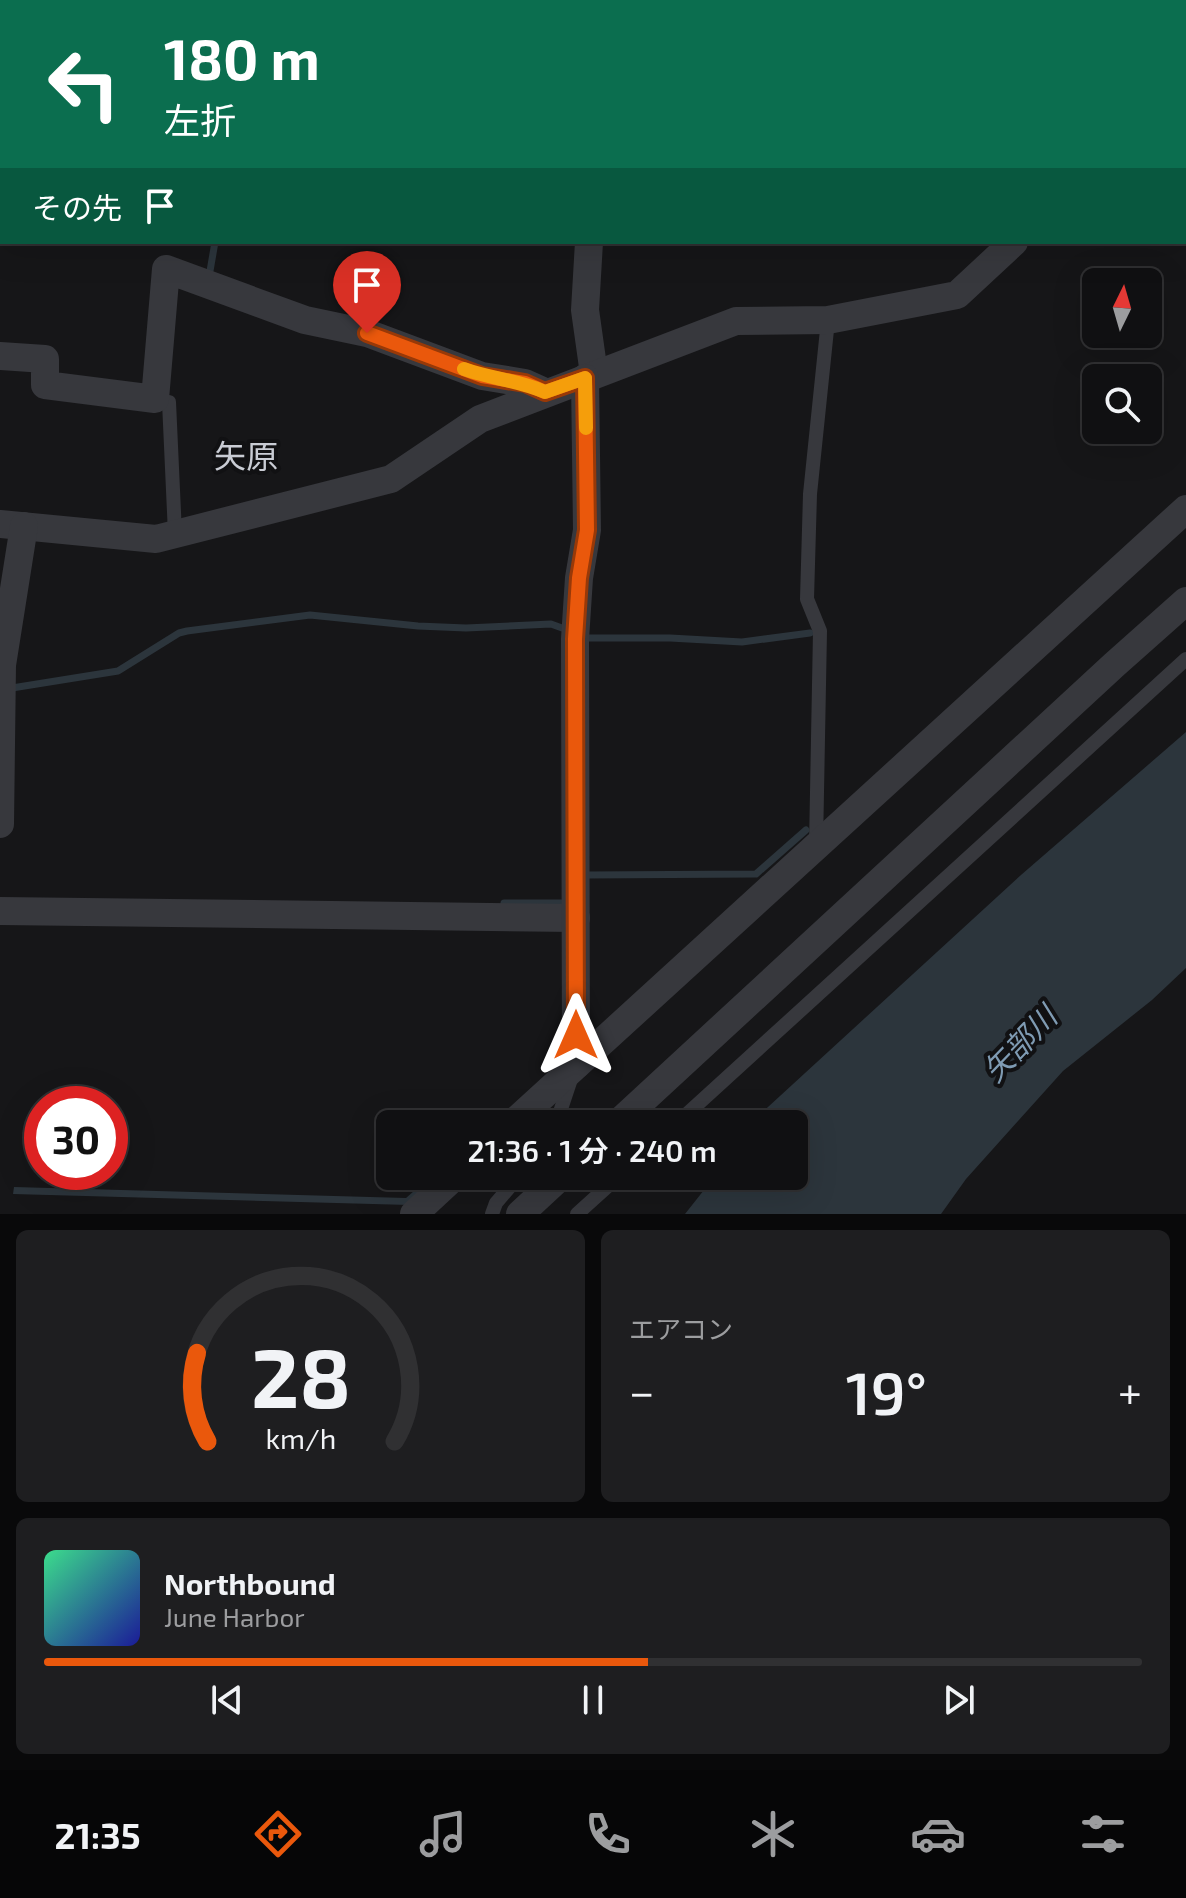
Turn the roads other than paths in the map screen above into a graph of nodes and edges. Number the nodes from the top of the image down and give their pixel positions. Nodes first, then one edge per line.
1 (589, 244) edge
2 (1012, 244) edge
3 (828, 320) junction
4 (0, 356) edge
5 (590, 376) junction
6 (545, 392) junction
7 (155, 399) junction
8 (1186, 509) edge
9 (12, 525) edge
10 (175, 534) junction
11 (1186, 601) edge
12 (1186, 659) edge
13 (0, 824) edge
14 (816, 847) junction
15 (0, 911) edge
16 (576, 918) junction
17 (576, 1065) junction
18 (527, 1110) edge
19 (561, 1110) edge
20 (632, 1110) edge
21 (691, 1110) edge
22 (440, 1190) edge
23 (507, 1190) edge
24 (546, 1190) edge
25 (604, 1190) edge
26 (414, 1214) edge
27 (492, 1214) edge
28 (520, 1214) edge
29 (577, 1214) edge

1 - 5 street
2 - 3 street
3 - 5 street
3 - 14 lane
4 - 7 street
5 - 6 street
5 - 16 street
6 - 7 street
6 - 10 street
7 - 10 lane
8 - 14 street
9 - 10 street
9 - 13 street
11 - 20 street
12 - 21 lane
14 - 17 street
15 - 16 street
16 - 17 street
17 - 18 street
17 - 19 lane
22 - 26 street
23 - 27 lane
24 - 28 street
25 - 29 lane

